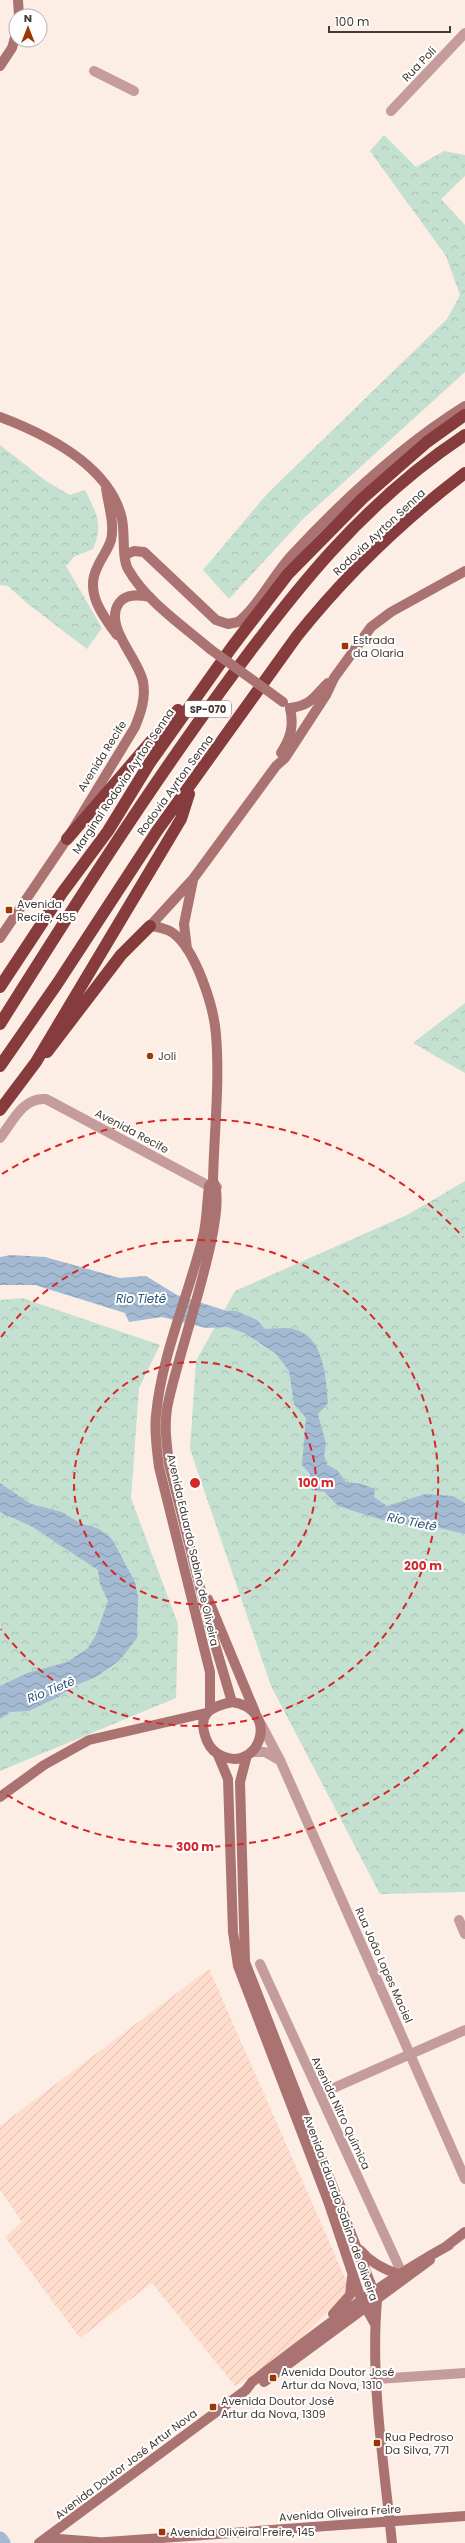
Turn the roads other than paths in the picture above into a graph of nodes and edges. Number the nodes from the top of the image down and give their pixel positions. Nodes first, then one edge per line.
1 (465, 33) edge
2 (12, 48) edge
3 (0, 66) edge
4 (94, 71) dead end
5 (134, 90) dead end
6 (391, 111) dead end
7 (465, 406) edge
8 (465, 415) edge
9 (0, 417) edge
10 (465, 435) edge
11 (465, 473) edge
12 (106, 488) junction
13 (126, 555) junction
14 (465, 570) edge
15 (150, 597) junction
16 (122, 641) junction
17 (216, 669) junction
18 (334, 678) junction
19 (286, 705) junction
20 (276, 766) junction
21 (192, 784) junction
22 (67, 839) junction
23 (193, 879) junction
24 (150, 926) junction
25 (0, 938) edge
26 (187, 949) junction
27 (0, 987) edge
28 (0, 1024) edge
29 (36, 1062) junction
30 (0, 1066) edge
31 (0, 1110) edge
32 (0, 1138) edge
33 (213, 1184) junction
34 (199, 1578) junction
35 (232, 1702) junction
36 (208, 1711) junction
37 (256, 1714) junction
38 (184, 1719) junction
39 (261, 1724) junction
40 (205, 1725) junction
41 (249, 1754) junction
42 (218, 1755) junction
43 (280, 1760) junction
44 (0, 1797) edge
45 (459, 1920) dead end
46 (465, 1934) edge
47 (260, 1964) dead end
48 (465, 2030) edge
49 (410, 2054) junction
50 (320, 2094) junction
51 (465, 2179) edge
52 (465, 2232) edge
53 (356, 2245) junction
54 (448, 2245) junction
55 (400, 2272) junction
56 (353, 2273) junction
57 (376, 2296) junction
58 (361, 2299) junction
59 (365, 2309) junction
60 (375, 2324) junction
61 (303, 2344) junction
62 (465, 2373) edge
63 (377, 2379) junction
64 (246, 2390) junction
65 (465, 2516) edge
66 (390, 2522) junction
67 (43, 2540) edge
68 (128, 2541) edge
69 (96, 2542) edge
70 (392, 2543) edge

1 - 6 street, Rua Poli
2 - 3 main road
4 - 5 street
7 - 13 main road
8 - 17 highway, Marginal Rodovia Ayrton Senna
9 - 12 main road
10 - 28 highway, Rodovia Ayrton Senna / SP-070
11 - 21 highway, Rodovia Ayrton Senna / SP-070
12 - 13 main road
12 - 16 main road
13 - 15 main road
14 - 18 main road
15 - 16 main road, Avenida Recife
15 - 19 main road, bridge
16 - 22 main road, Avenida Recife
17 - 22 highway
17 - 27 highway, Marginal Rodovia Ayrton Senna
18 - 19 main road
18 - 20 main road
19 - 20 main road
20 - 23 main road
21 - 29 highway
21 - 30 highway, Rodovia Ayrton Senna / SP-070
22 - 25 main road, Avenida Recife
23 - 24 main road
23 - 26 main road
24 - 26 main road
24 - 29 highway
26 - 33 main road
29 - 31 highway
32 - 33 street, Avenida Recife
33 - 34 main road, Avenida Eduardo Sabino de Oliveira
33 - 36 main road, Avenida Eduardo Sabino de Oliveira
34 - 35 main road
34 - 37 main road
35 - 36 main road
35 - 37 main road
36 - 38 main road
36 - 40 main road
37 - 39 main road
38 - 40 main road
38 - 44 main road
39 - 41 main road
39 - 43 street, Rua João Lopes Maciel
40 - 42 main road
41 - 42 main road
41 - 43 street
41 - 53 main road, Avenida Eduardo Sabino de Oliveira
42 - 56 main road, Avenida Eduardo Sabino de Oliveira
43 - 49 street, Rua João Lopes Maciel
45 - 46 street
47 - 50 street, Avenida Nitro Química
48 - 49 street
49 - 50 street
49 - 51 street, Rua João Lopes Maciel
50 - 55 street, Avenida Nitro Química
52 - 54 main road, Avenida Doutor José Artur Nova
53 - 55 main road
53 - 57 main road, Avenida Eduardo Sabino de Oliveira
54 - 55 main road, Avenida Doutor José Artur Nova
54 - 57 main road, Avenida Doutor José Artur Nova
55 - 57 main road, Avenida Doutor José Artur Nova
56 - 58 main road, Avenida Eduardo Sabino de Oliveira
56 - 61 main road
57 - 58 main road, Avenida Doutor José Artur Nova
57 - 59 main road, Avenida Doutor José Artur Nova
57 - 60 main road, Avenida Eduardo Sabino de Oliveira
58 - 59 main road, Avenida Eduardo Sabino de Oliveira
58 - 61 main road, Avenida Doutor José Artur Nova
59 - 60 main road, Avenida Eduardo Sabino de Oliveira
59 - 64 main road, Avenida Doutor José Artur Nova
60 - 63 main road
61 - 64 main road, Avenida Doutor José Artur Nova
62 - 63 street
63 - 66 main road
64 - 67 main road, Avenida Doutor José Artur Nova
65 - 66 main road, Avenida Oliveira Freire
66 - 68 main road, Avenida Oliveira Freire
66 - 70 main road
67 - 69 main road, Avenida Oliveira Freire
68 - 69 main road, Avenida Oliveira Freire

